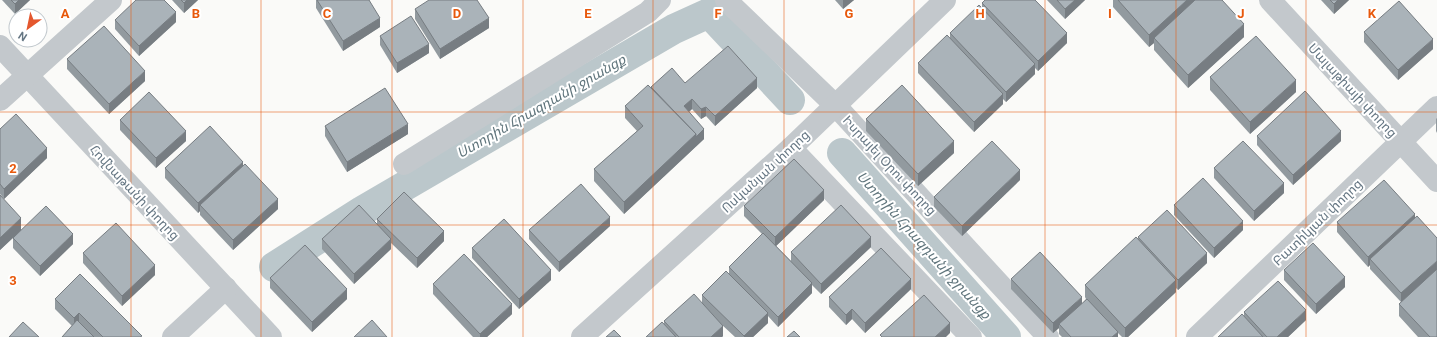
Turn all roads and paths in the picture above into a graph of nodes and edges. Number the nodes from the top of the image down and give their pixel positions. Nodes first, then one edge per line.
1 (111, 0) edge
2 (660, 0) edge
3 (726, 0) edge
4 (945, 0) edge
5 (1270, 0) edge
6 (0, 46) edge
7 (27, 76) junction
8 (0, 100) edge
9 (835, 105) junction
10 (1437, 107) edge
11 (1401, 142) junction
12 (791, 148) junction
13 (404, 164) dead end
14 (1437, 181) edge
15 (226, 288) junction
16 (173, 337) edge
17 (271, 337) edge
18 (582, 337) edge
19 (971, 337) edge
20 (1048, 337) edge
21 (1197, 337) edge

1 - 7 street
2 - 13 street
3 - 9 street, Իսրայել Օրու փողոց
4 - 9 street, Ոսկանյան փողոց
5 - 11 street, Մալաթիայի փողոց
6 - 7 street, Հովնաթանի փողոց
7 - 8 street
7 - 15 street, Հովնաթանի փողոց
9 - 12 street, Ոսկանյան փողոց
9 - 20 street, Իսրայել Օրու փողոց
10 - 11 street, Բատիկյան փողոց
11 - 14 street, Մալաթիայի փողոց
11 - 21 street, Բատիկյան փողոց
12 - 18 street, Ոսկանյան փողոց
12 - 19 street
15 - 16 street
15 - 17 street, Հովնաթանի փողոց

